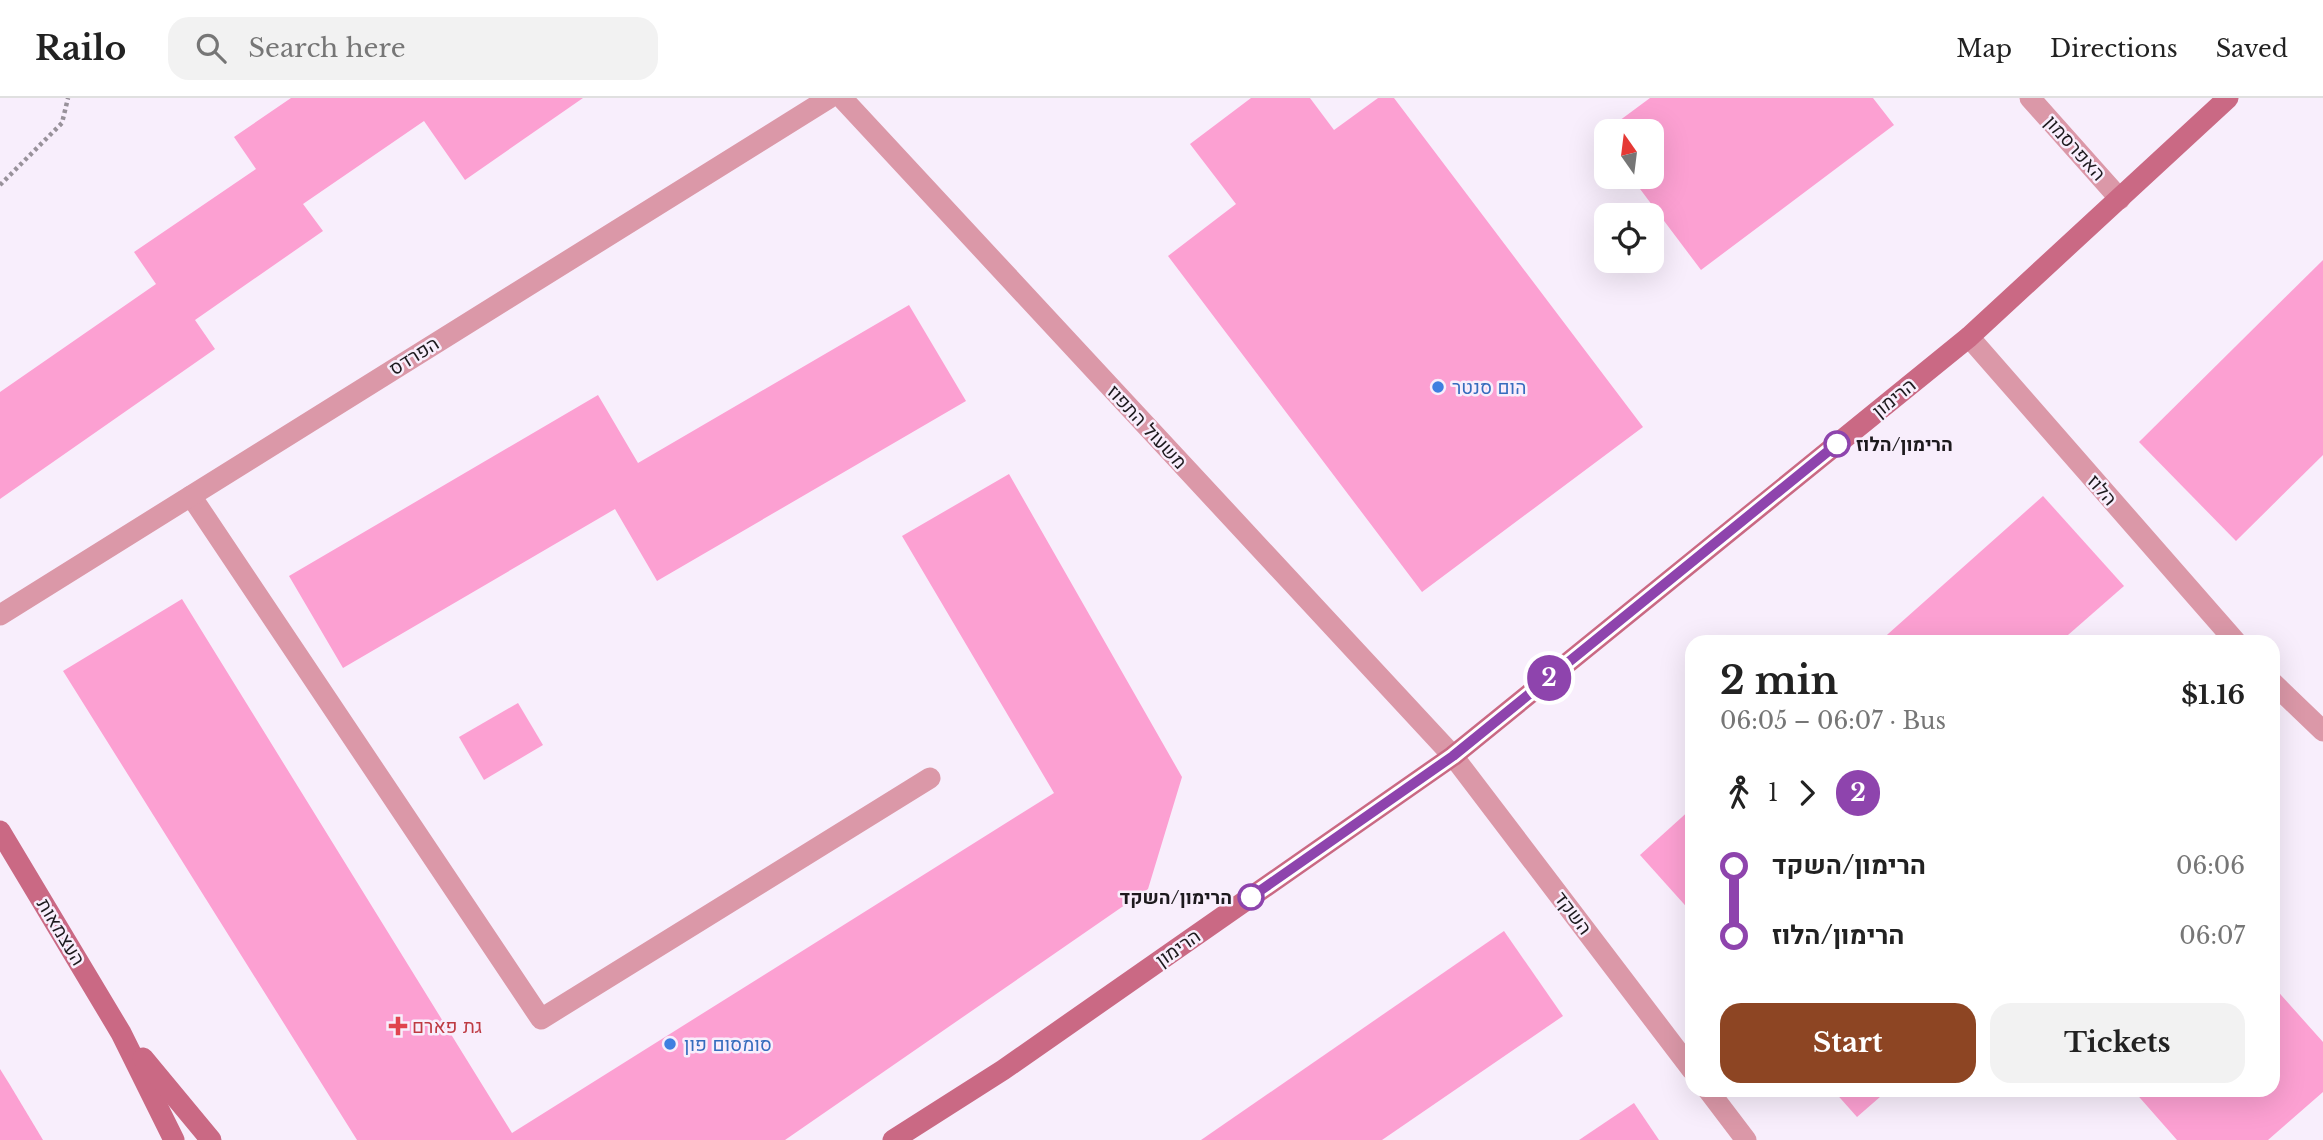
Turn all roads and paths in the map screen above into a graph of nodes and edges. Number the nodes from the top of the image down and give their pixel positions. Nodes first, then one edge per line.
1 (68, 98) edge
2 (829, 98) edge
3 (842, 98) edge
4 (2030, 98) edge
5 (2228, 98) edge
6 (0, 185) edge
7 (2120, 199) junction
8 (1969, 337) junction
9 (191, 496) junction
10 (0, 615) edge
11 (2229, 635) edge
12 (2280, 690) edge
13 (2323, 731) edge
14 (1453, 756) junction
15 (930, 778) dead end
16 (0, 831) edge
17 (121, 1032) junction
18 (1685, 1061) edge
19 (1713, 1097) edge
20 (174, 1140) edge
21 (211, 1140) edge
22 (893, 1140) edge
23 (1746, 1140) edge

1 - 6 path
2 - 9 street, הפרדס
3 - 14 street, משעול התפוז
4 - 7 street, האפרסמון
5 - 7 street, הרימון
7 - 8 street, הרימון
8 - 11 street, הלוז
8 - 14 street, הרימון
9 - 10 street, הפרדס
9 - 15 street
12 - 13 street
14 - 18 street, השקד
14 - 22 street, הרימון
16 - 17 street, העצמאות
17 - 20 street, העצמאות
17 - 21 street, העצמאות
19 - 23 street

